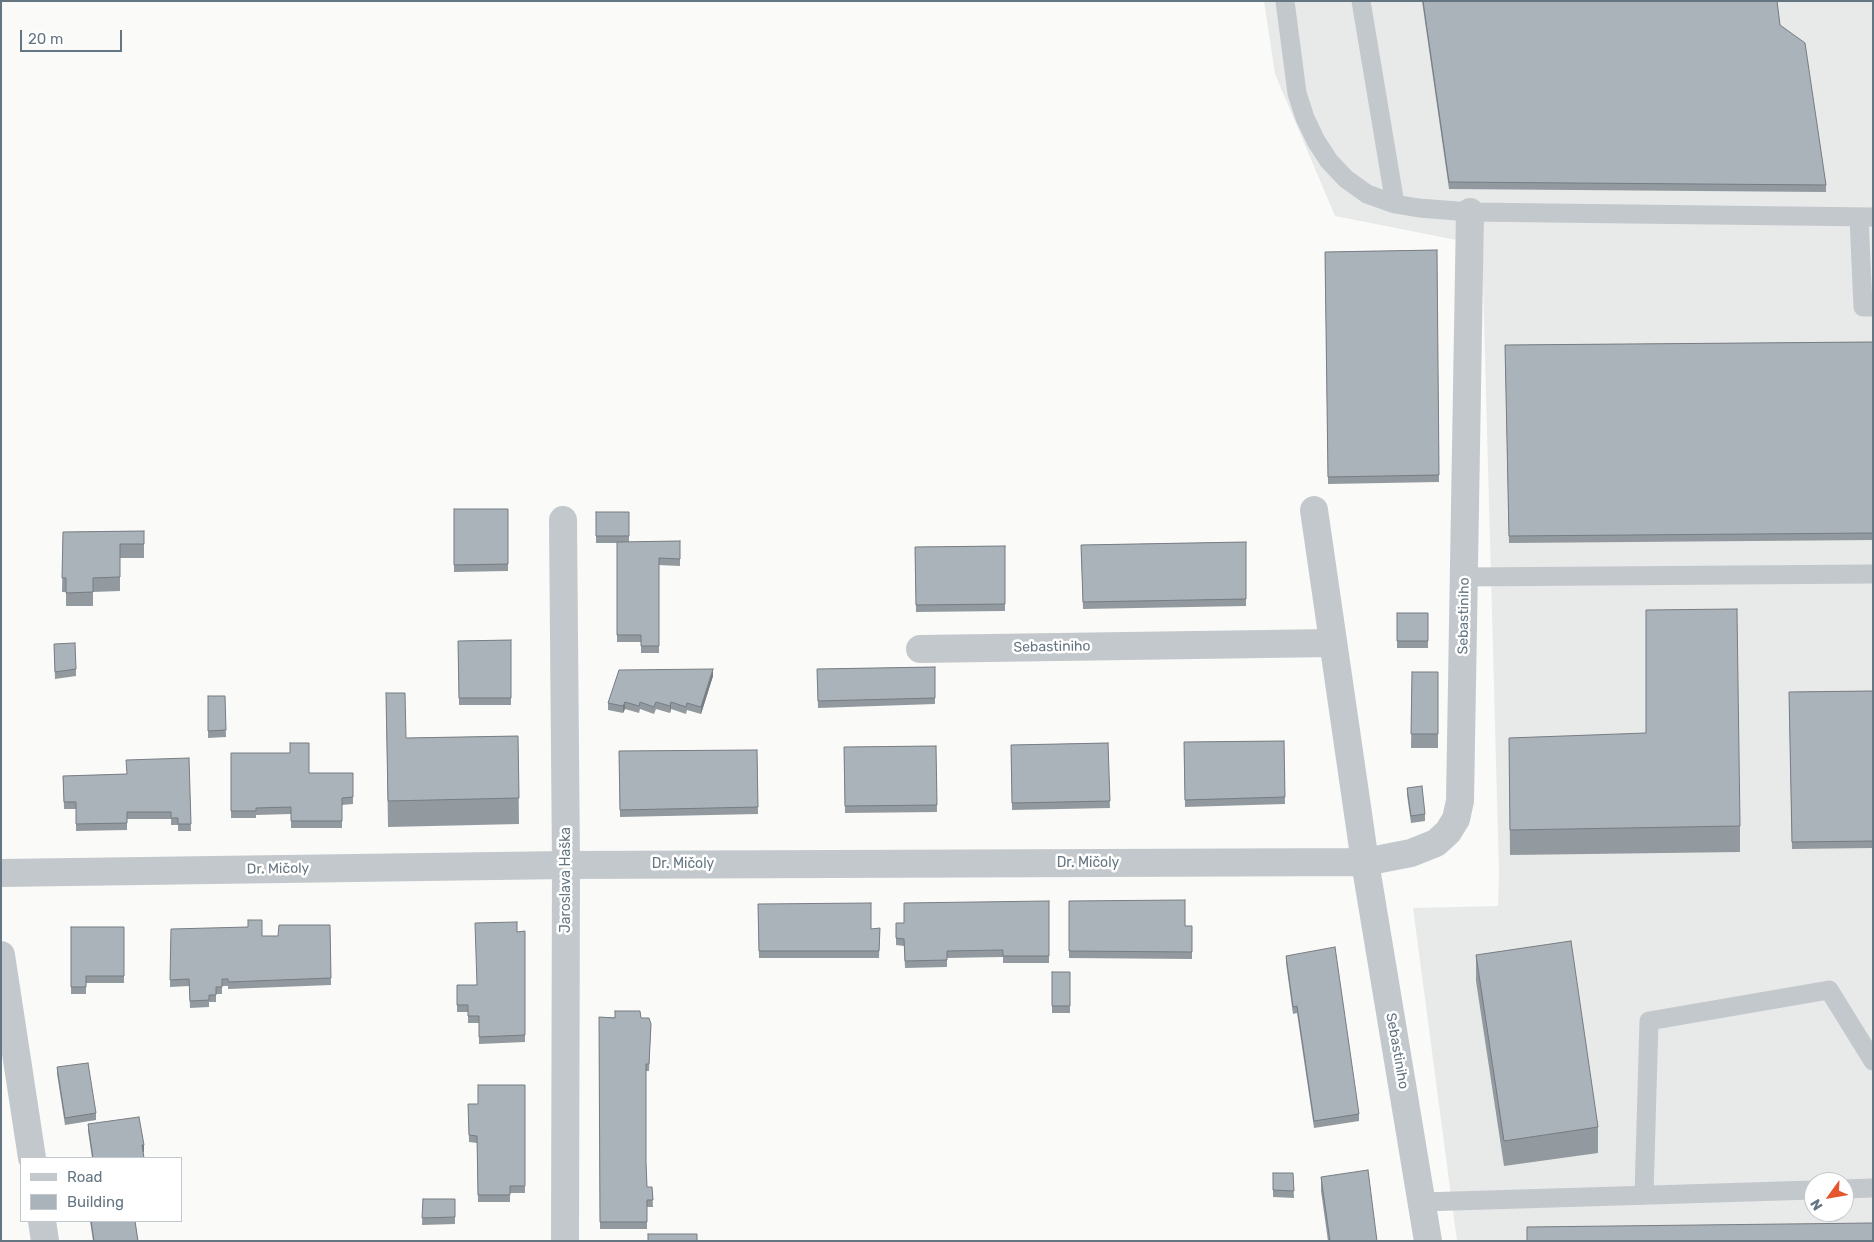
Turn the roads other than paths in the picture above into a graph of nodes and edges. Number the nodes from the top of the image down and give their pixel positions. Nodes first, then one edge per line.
1 (1285, 1) edge
2 (1362, 1) edge
3 (1395, 204) junction
4 (1470, 212) junction
5 (1866, 217) edge
6 (1873, 307) edge
7 (1314, 510) dead end
8 (563, 520) dead end
9 (1873, 574) edge
10 (1464, 577) junction
11 (1333, 643) junction
12 (920, 649) dead end
13 (1365, 862) junction
14 (566, 865) junction
15 (1, 873) edge
16 (1, 955) edge
17 (1873, 1061) edge
18 (32, 1157) edge
19 (1873, 1188) edge
20 (1854, 1189) edge
21 (1804, 1190) edge
22 (1644, 1195) junction
23 (1422, 1202) junction
24 (42, 1222) edge
25 (45, 1241) edge
26 (565, 1241) edge
27 (1428, 1241) edge

1 - 3 lane
2 - 3 lane
3 - 4 lane
4 - 5 lane
4 - 10 street, Sebastiniho
5 - 6 lane
7 - 11 street, Sebastiniho
8 - 14 street, Jaroslava Haška
9 - 10 lane
10 - 13 street, Sebastiniho
11 - 12 street, Sebastiniho
11 - 13 street, Sebastiniho
13 - 14 street, Dr. Mičoly
13 - 23 street, Sebastiniho
14 - 15 street, Dr. Mičoly
14 - 26 street, Jaroslava Haška
16 - 18 street
17 - 22 lane
19 - 20 lane
21 - 22 lane
22 - 23 lane
23 - 27 street, Sebastiniho
24 - 25 street

